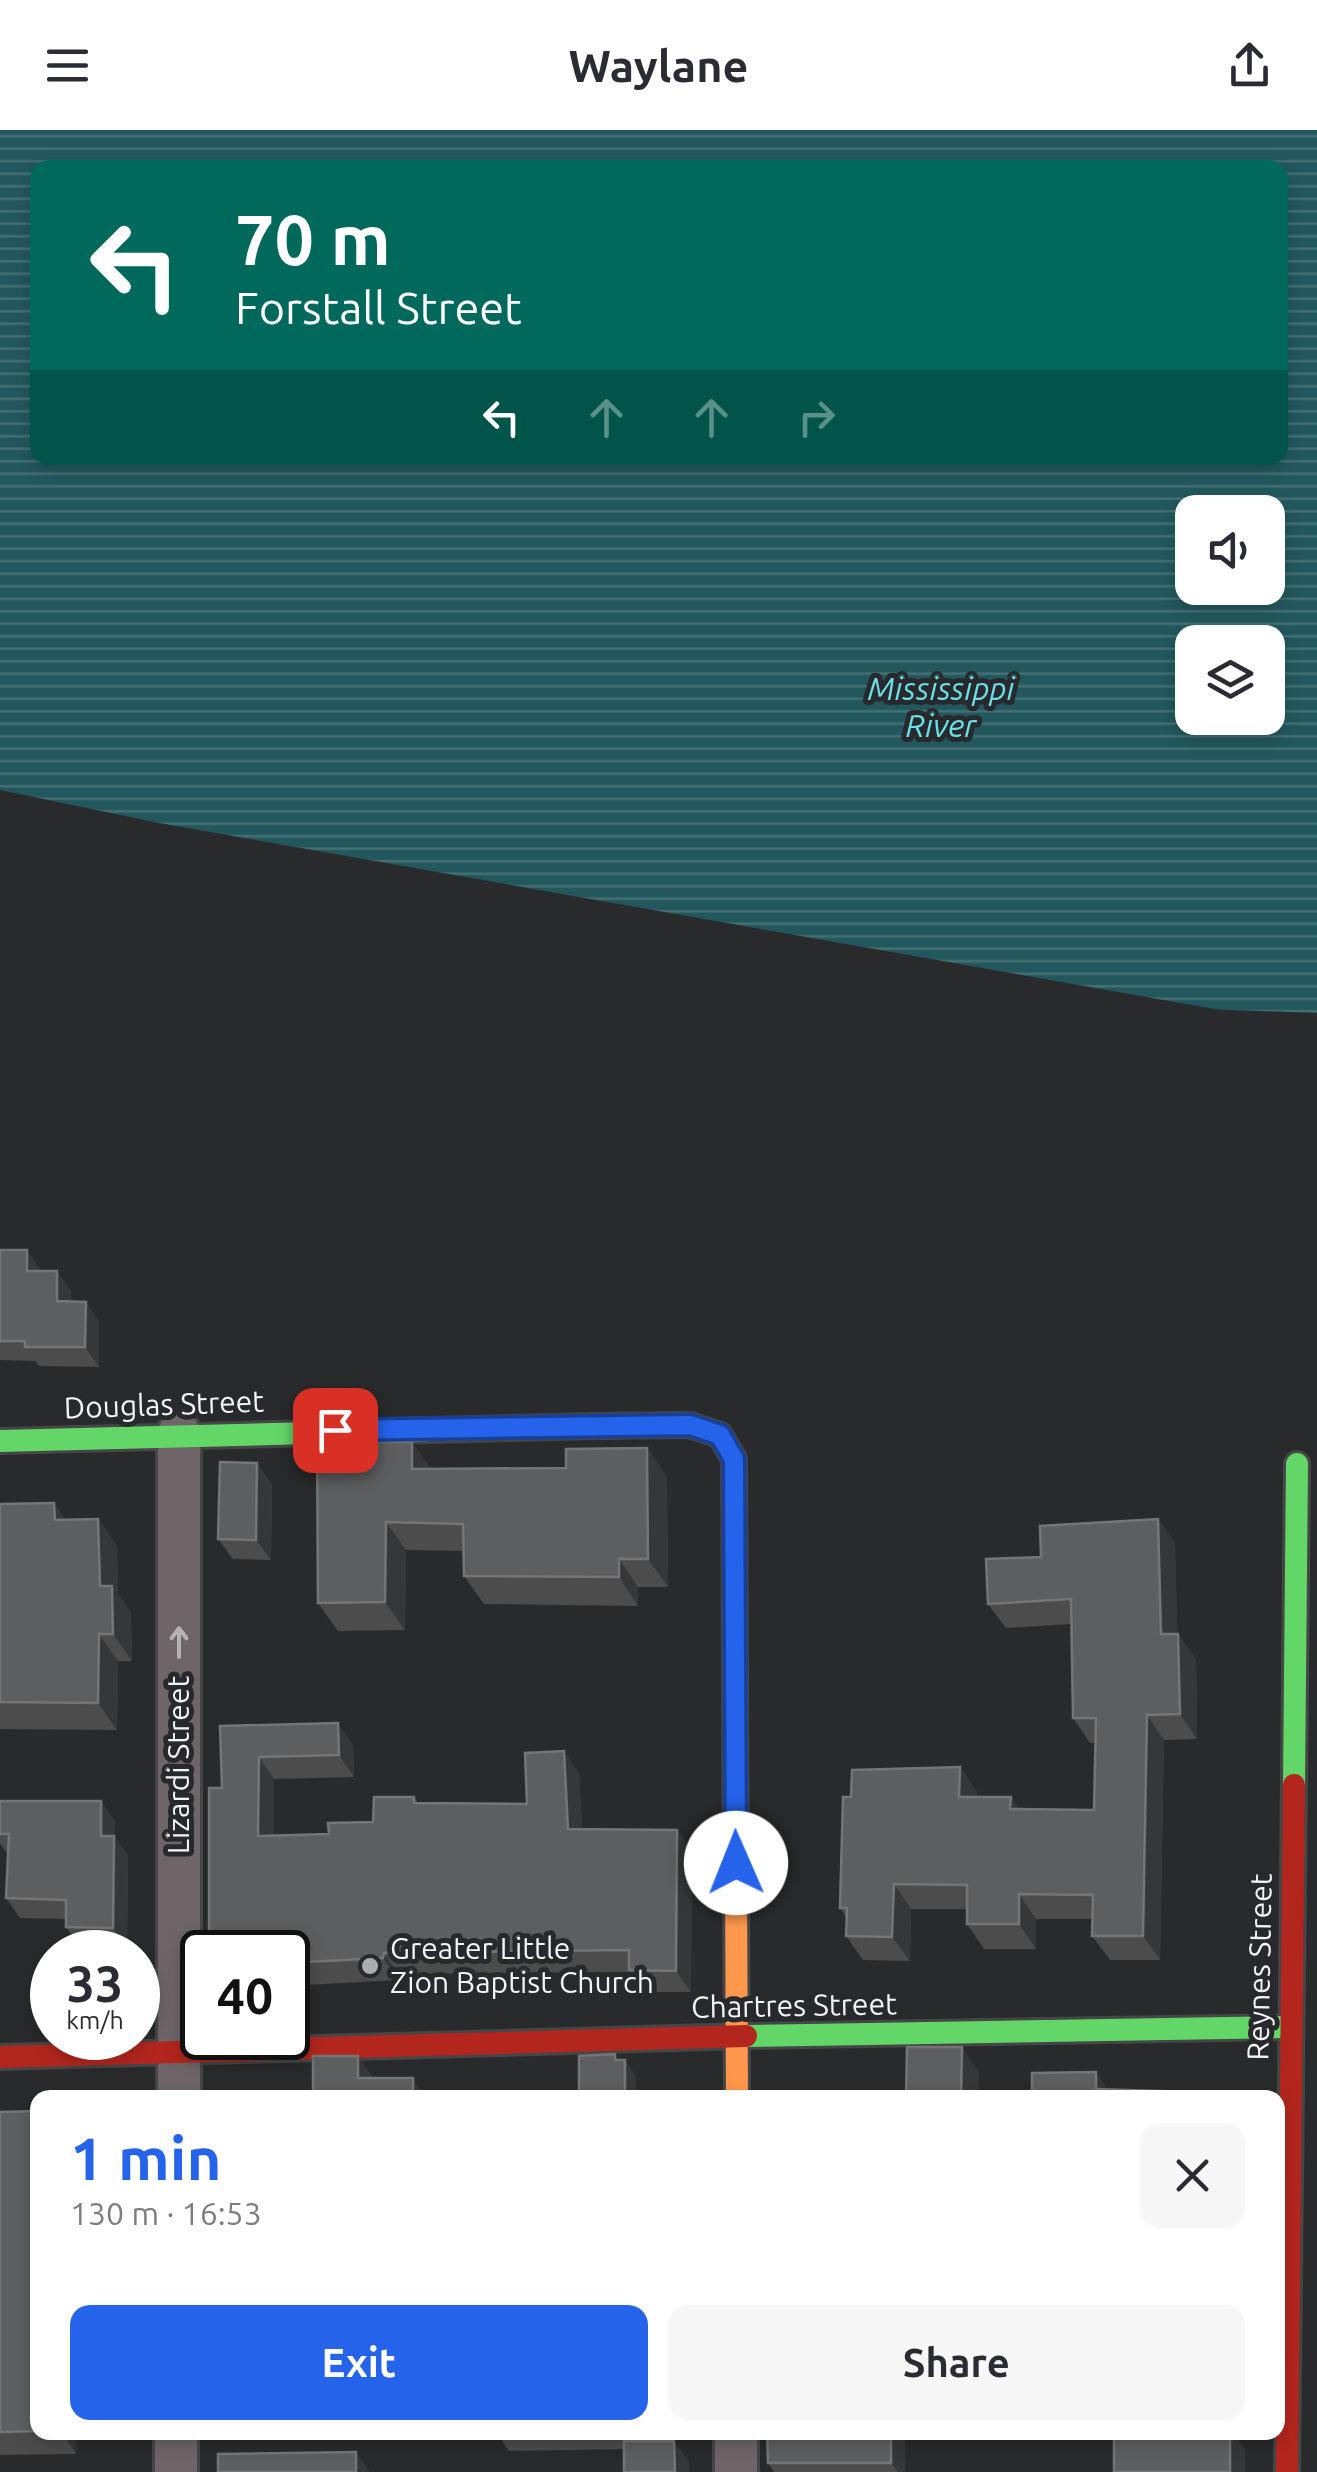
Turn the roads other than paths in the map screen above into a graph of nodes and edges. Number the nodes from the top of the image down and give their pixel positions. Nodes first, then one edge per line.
1 (179, 1433) junction
2 (0, 1441) edge
3 (1297, 1464) dead end
4 (1289, 2028) junction
5 (738, 2036) junction
6 (179, 2054) junction
7 (0, 2057) edge
8 (179, 2090) edge
9 (738, 2090) edge
10 (176, 2440) edge
11 (736, 2440) edge
12 (176, 2472) edge
13 (736, 2472) edge
14 (1287, 2472) edge

1 - 2 street, Douglas Street
1 - 5 street, Douglas Street
6 -> 1 street, Lizardi Street
3 - 4 street, Reynes Street
4 - 5 street, Chartres Street
4 - 14 street, Reynes Street
5 - 6 street, Chartres Street
5 - 9 street, Douglas Street
6 - 7 street, Chartres Street
6 - 8 street, Lizardi Street
10 - 12 street
11 - 13 street

